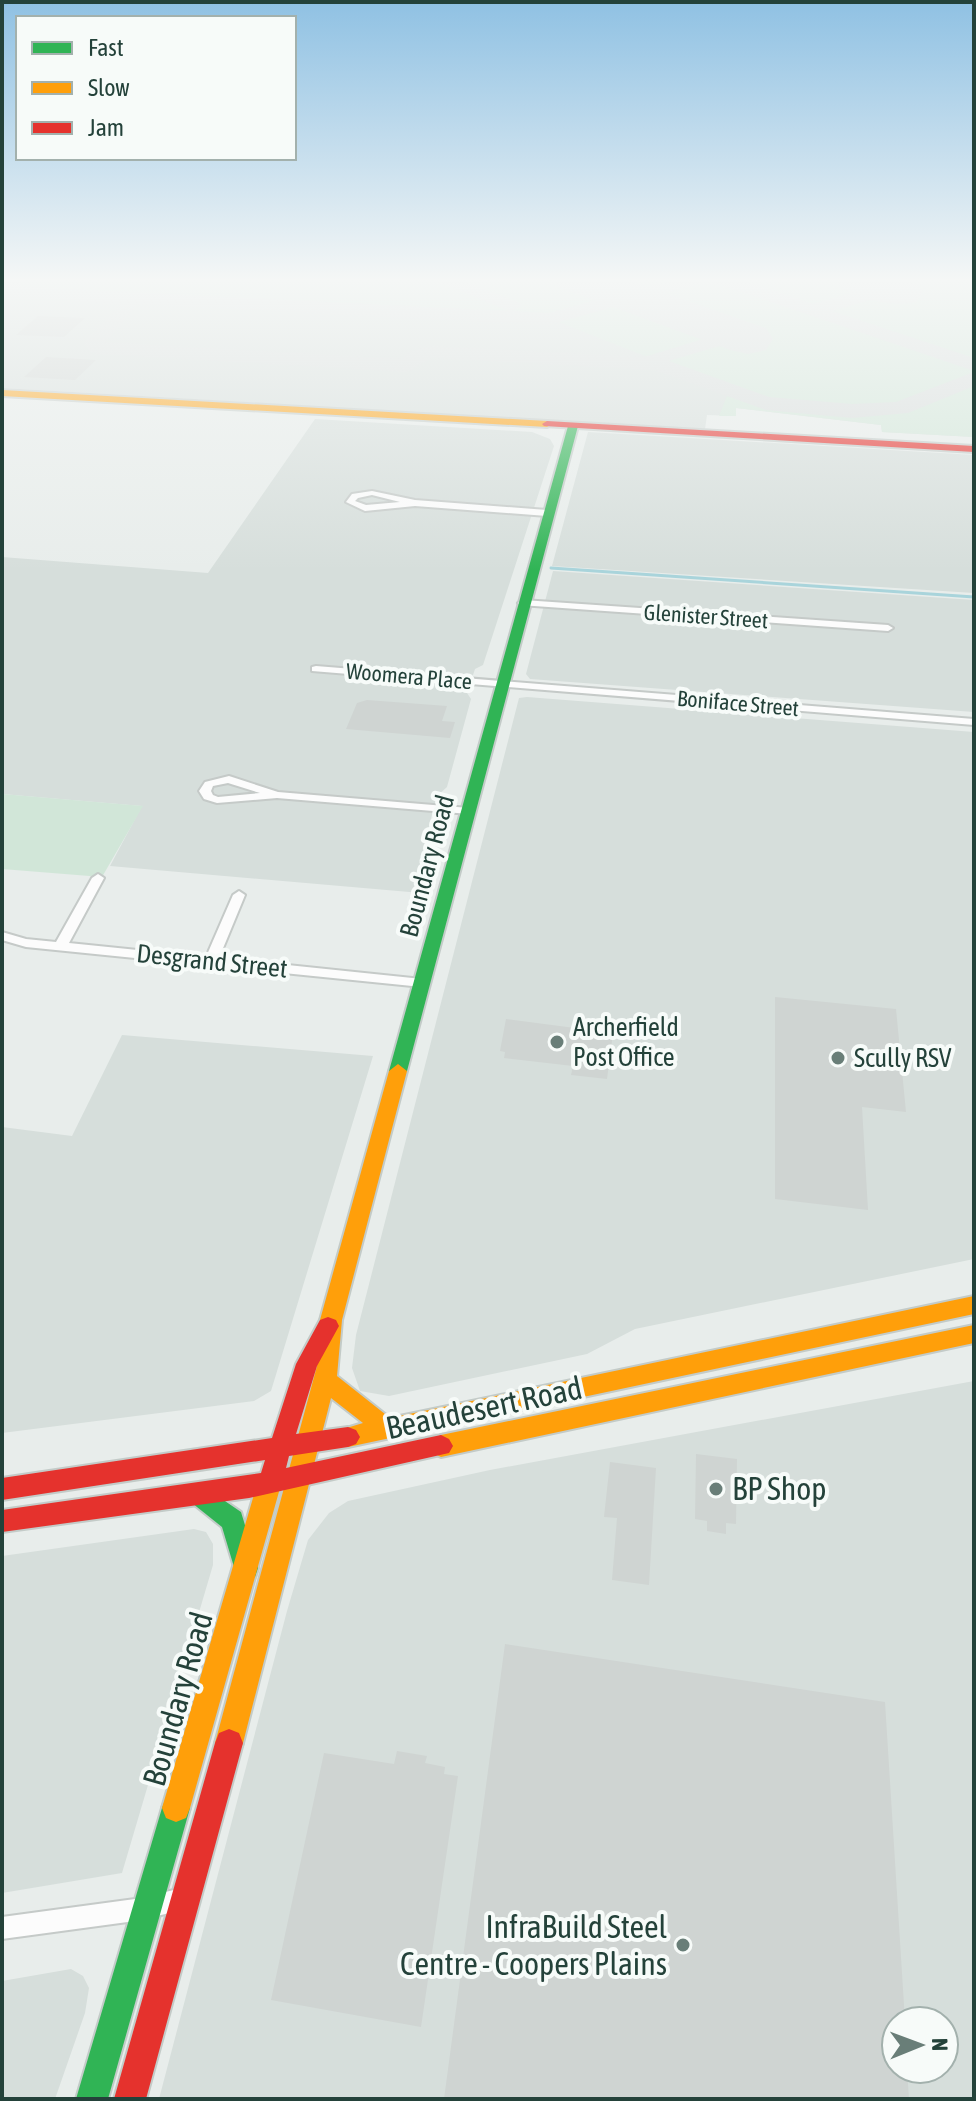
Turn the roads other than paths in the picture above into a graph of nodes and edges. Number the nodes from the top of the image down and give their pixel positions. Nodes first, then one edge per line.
1 (2, 395) edge
2 (571, 434) junction
3 (974, 449) edge
4 (415, 503) junction
5 (547, 513) junction
6 (523, 603) junction
7 (888, 628) dead end
8 (316, 669) dead end
9 (502, 685) junction
10 (974, 722) edge
11 (277, 795) junction
12 (469, 811) junction
13 (98, 878) dead end
14 (239, 895) dead end
15 (2, 936) edge
16 (61, 945) junction
17 (211, 961) junction
18 (422, 983) junction
19 (974, 1305) edge
20 (331, 1320) junction
21 (974, 1334) edge
22 (324, 1379) junction
23 (386, 1428) junction
24 (308, 1445) junction
25 (279, 1450) junction
26 (299, 1476) junction
27 (270, 1482) junction
28 (2, 1489) edge
29 (200, 1495) junction
30 (2, 1521) edge
31 (246, 1568) junction
32 (188, 1897) junction
33 (150, 1906) junction
34 (2, 1928) edge
35 (92, 2099) edge
36 (130, 2099) edge

1 - 2 main road
2 - 3 main road
2 - 5 main road, Boundary Road
4 - 4 street
4 - 5 street
5 - 6 main road, Boundary Road
6 - 7 street, Glenister Street
6 - 9 main road, Boundary Road
8 - 9 street, Woomera Place
9 - 10 street, Boniface Street
9 - 12 main road, Boundary Road
11 - 11 street
11 - 12 street
12 - 18 main road, Boundary Road
13 - 16 street
14 - 17 street
15 - 16 street, Desgrand Street
16 - 17 street, Desgrand Street
17 - 18 street, Desgrand Street
18 - 20 main road, Boundary Road
19 - 23 main road, Beaudesert Road
20 - 22 main road, Boundary Road
20 - 25 main road, Boundary Road
21 - 26 main road, Beaudesert Road
22 - 23 main road
22 - 24 main road, Boundary Road
23 - 24 main road, Beaudesert Road
24 - 25 main road, Beaudesert Road
24 - 26 main road, Boundary Road
25 - 27 main road, Boundary Road
25 - 28 main road, Beaudesert Road
26 - 27 main road, Beaudesert Road
26 - 32 main road, Boundary Road
27 - 29 main road, Beaudesert Road
27 - 31 main road, Boundary Road
29 - 30 main road, Beaudesert Road
29 - 31 main road
31 - 33 main road, Boundary Road
32 - 33 street
32 - 36 main road, Boundary Road
33 - 34 street
33 - 35 main road, Boundary Road

